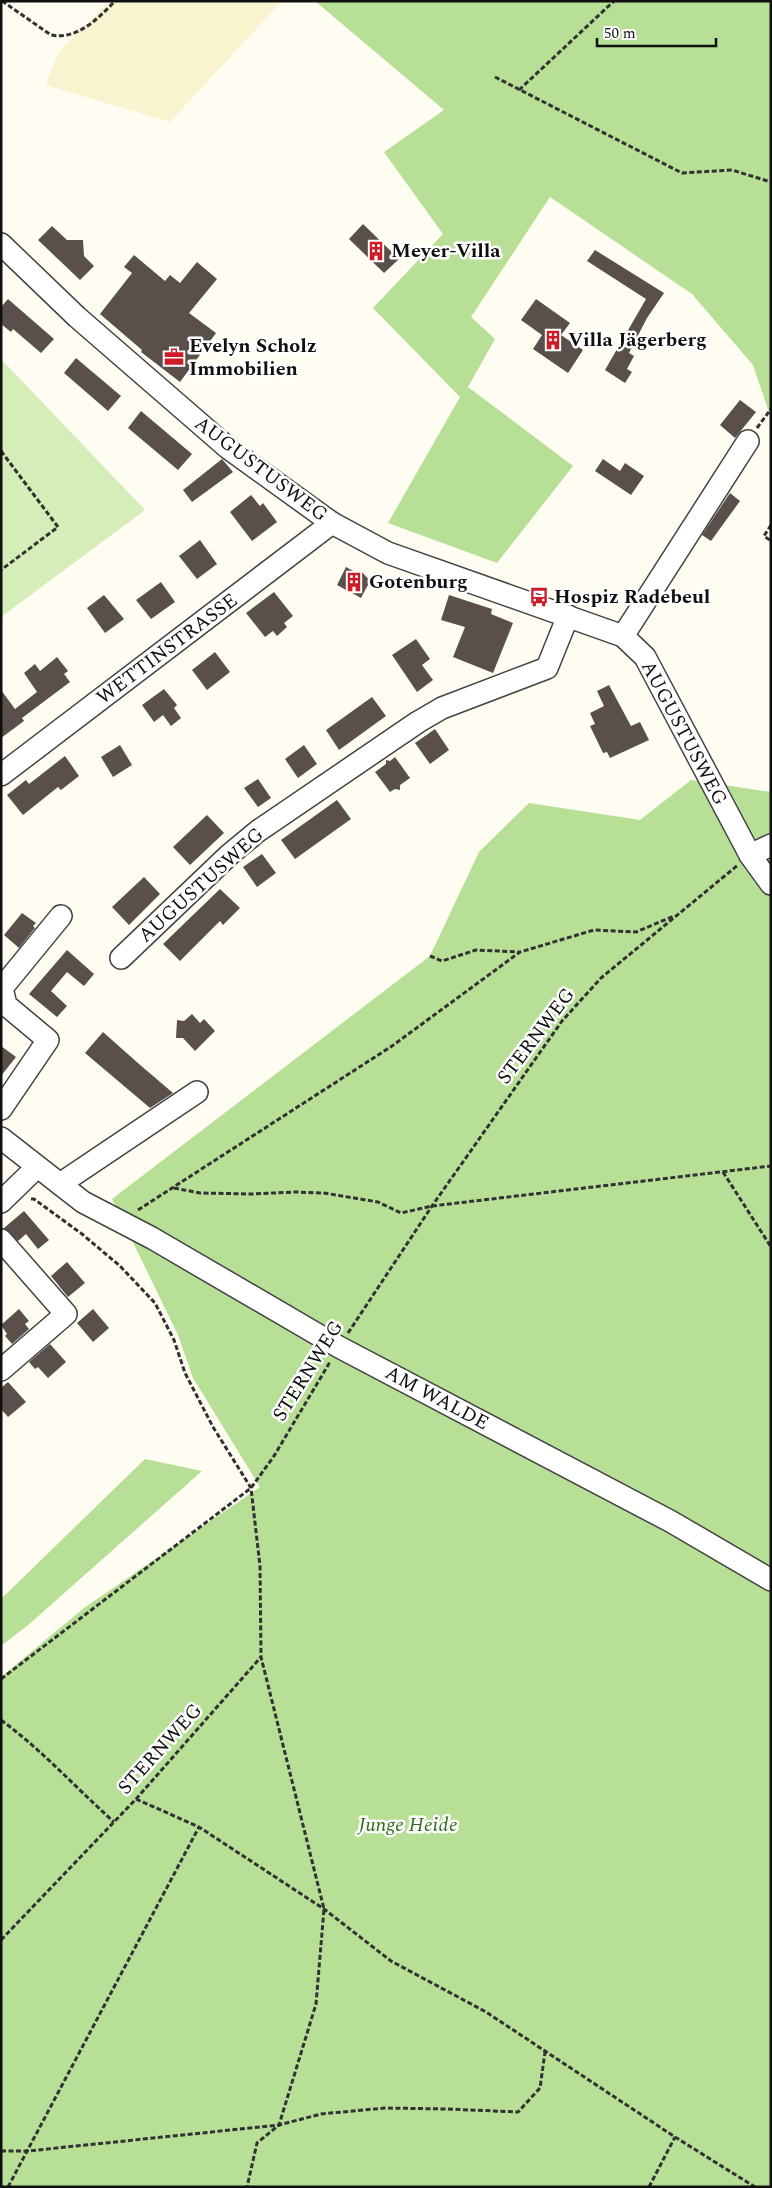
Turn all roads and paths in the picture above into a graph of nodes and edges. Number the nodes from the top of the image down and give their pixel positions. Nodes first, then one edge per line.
1 (2, 1) edge
2 (115, 1) edge
3 (614, 1) edge
4 (495, 77) dead end
5 (519, 90) junction
6 (771, 182) edge
7 (1, 244) edge
8 (771, 409) edge
9 (748, 440) joint
10 (1, 451) edge
11 (3, 457) edge
12 (332, 523) junction
13 (771, 525) edge
14 (771, 541) edge
15 (1, 570) edge
16 (568, 616) junction
17 (623, 636) junction
18 (1, 775) edge
19 (771, 845) edge
20 (750, 855) junction
21 (771, 884) edge
22 (677, 915) junction
23 (61, 916) dead end
24 (520, 952) junction
25 (430, 956) dead end
26 (121, 958) dead end
27 (197, 1092) dead end
28 (1, 1109) edge
29 (1, 1138) edge
30 (771, 1166) edge
31 (38, 1167) junction
32 (723, 1172) junction
33 (60, 1184) junction
34 (174, 1188) junction
35 (4, 1200) edge
36 (432, 1206) junction
37 (113, 1218) junction
38 (1, 1240) edge
39 (771, 1247) edge
40 (339, 1347) junction
41 (1, 1370) edge
42 (251, 1488) junction
43 (771, 1580) edge
44 (261, 1657) junction
45 (1, 1679) edge
46 (1, 1720) edge
47 (136, 1799) junction
48 (114, 1822) junction
49 (199, 1827) junction
50 (324, 1909) junction
51 (1, 1940) edge
52 (545, 2052) junction
53 (279, 2125) junction
54 (675, 2137) junction
55 (1, 2151) edge
56 (28, 2151) junction
57 (8, 2187) edge
58 (247, 2187) edge
59 (649, 2187) edge
60 (756, 2187) edge

1 - 2 path
3 - 5 path
4 - 5 path
5 - 6 path
7 - 12 street, AUGUSTUSWEG
8 - 9 path
9 - 17 street
10 - 11 path
11 - 15 path
12 - 16 street, AUGUSTUSWEG
12 - 18 street, WETTINSTRASSE
13 - 14 path
16 - 17 street, AUGUSTUSWEG
16 - 26 street, AUGUSTUSWEG
17 - 20 street, AUGUSTUSWEG
19 - 20 street
20 - 21 street, AUGUSTUSWEG
20 - 22 path, STERNWEG
22 - 24 path
22 - 36 path, STERNWEG
23 - 28 street
24 - 25 path
24 - 34 path
27 - 33 street
29 - 31 street, AM WALDE
30 - 32 path
31 - 33 street, AM WALDE
31 - 35 street
32 - 36 path
32 - 39 path
33 - 37 street, AM WALDE
34 - 36 path
34 - 37 path
35 - 42 path
36 - 40 path, STERNWEG
37 - 40 street, AM WALDE
38 - 41 street
40 - 42 path, STERNWEG
40 - 43 street, AM WALDE
42 - 44 path
42 - 45 path, STERNWEG
44 - 47 path, STERNWEG
44 - 50 path
46 - 48 path
47 - 48 path, STERNWEG
47 - 49 path
48 - 51 path, STERNWEG
49 - 50 path
49 - 56 path
50 - 52 path
50 - 53 path
52 - 53 path
52 - 54 path
53 - 56 path
53 - 58 path
54 - 59 path
54 - 60 path
55 - 56 path
56 - 57 path

